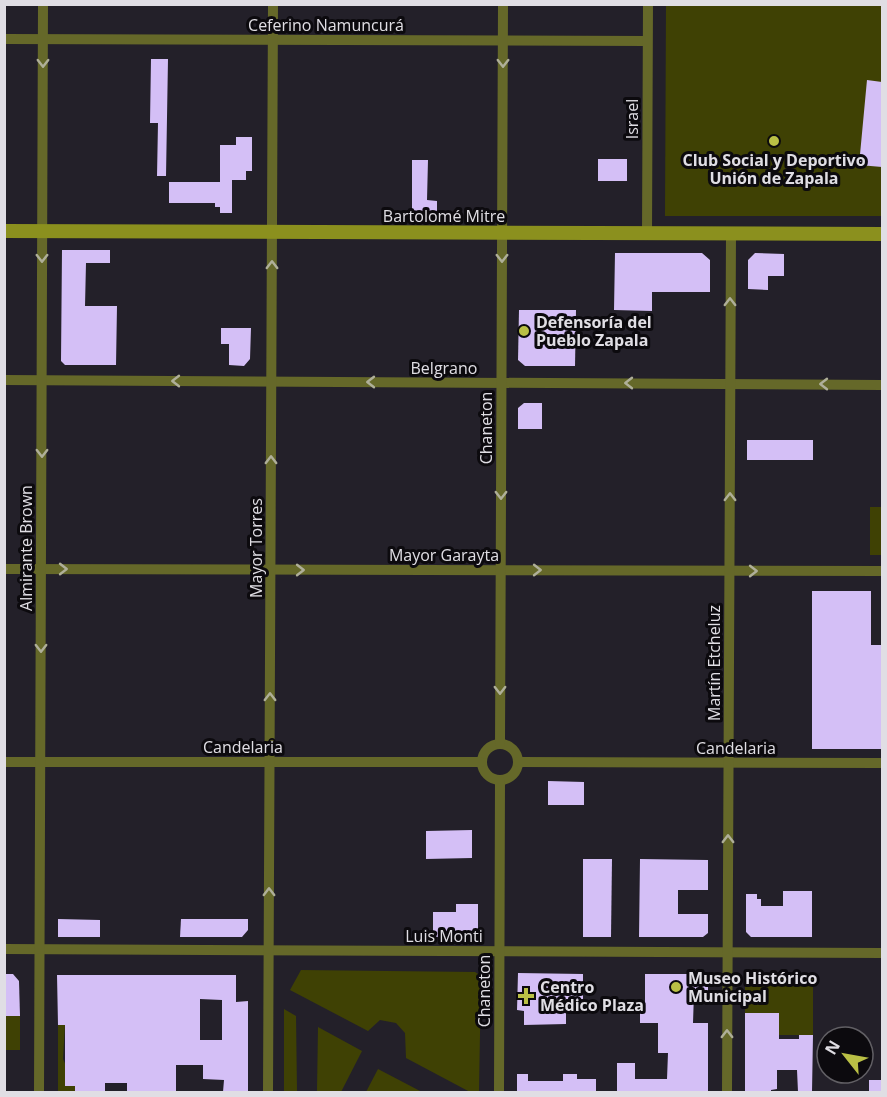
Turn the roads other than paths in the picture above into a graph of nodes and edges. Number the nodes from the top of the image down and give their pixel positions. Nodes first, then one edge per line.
1 (43, 4) edge
2 (273, 4) edge
3 (503, 4) edge
4 (648, 4) edge
5 (4, 39) edge
6 (43, 39) junction
7 (273, 40) junction
8 (503, 41) junction
9 (647, 41) junction
10 (4, 231) edge
11 (42, 231) junction
12 (272, 232) junction
13 (502, 233) junction
14 (647, 233) junction
15 (731, 234) junction
16 (882, 234) edge
17 (4, 380) edge
18 (42, 381) junction
19 (272, 382) junction
20 (501, 383) junction
21 (730, 384) junction
22 (882, 384) edge
23 (4, 569) edge
24 (41, 569) junction
25 (270, 570) junction
26 (501, 570) junction
27 (729, 571) junction
28 (882, 571) edge
29 (500, 744) junction
30 (4, 762) edge
31 (40, 762) junction
32 (270, 762) junction
33 (481, 762) junction
34 (518, 762) junction
35 (729, 763) junction
36 (882, 763) edge
37 (500, 781) junction
38 (4, 949) edge
39 (40, 949) junction
40 (269, 950) junction
41 (499, 951) junction
42 (728, 952) junction
43 (882, 953) edge
44 (39, 1092) edge
45 (268, 1092) edge
46 (499, 1092) edge
47 (727, 1092) edge

1 - 6 street, Almirante Brown
2 - 7 street, Mayor Torres
3 - 8 street, Chaneton
4 - 9 street, Israel
5 - 6 street, Ceferino Namuncurá
6 - 7 street, Ceferino Namuncurá
6 -> 11 street, Almirante Brown
7 - 8 street, Ceferino Namuncurá
7 - 12 street, Mayor Torres
8 - 9 street, Ceferino Namuncurá
8 -> 13 street, Chaneton
9 - 14 street, Israel
10 - 11 main road, Bartolomé Mitre
11 - 12 main road, Bartolomé Mitre
11 -> 18 street, Almirante Brown
12 - 13 main road, Bartolomé Mitre
19 -> 12 street, Mayor Torres
13 - 14 main road, Bartolomé Mitre
13 -> 20 street, Chaneton
14 - 15 main road, Bartolomé Mitre
15 - 16 main road, Bartolomé Mitre
21 -> 15 street, Martín Etcheluz
17 - 18 street, Belgrano
19 -> 18 street, Belgrano
18 -> 24 street, Almirante Brown
20 -> 19 street, Belgrano
25 -> 19 street, Mayor Torres
21 -> 20 street, Belgrano
20 -> 26 street, Chaneton
22 -> 21 street, Belgrano
27 -> 21 street, Martín Etcheluz
23 - 24 street, Mayor Garayta
24 -> 25 street, Mayor Garayta
24 -> 31 street, Almirante Brown
25 -> 26 street, Mayor Garayta
32 -> 25 street, Mayor Torres
26 -> 27 street, Mayor Garayta
26 -> 29 street, Chaneton
27 -> 28 street, Mayor Garayta
27 - 35 street, Martín Etcheluz
29 - 33 street
29 - 34 street
30 - 31 street, Candelaria
31 - 32 street, Candelaria
31 - 39 street, Almirante Brown
32 - 33 street, Candelaria
40 -> 32 street, Mayor Torres
33 - 37 street
34 - 35 street, Candelaria
34 - 37 street
35 - 36 street, Candelaria
42 -> 35 street, Martín Etcheluz
37 - 41 street, Chaneton
38 - 39 street, Luis Monti
39 - 40 street, Luis Monti
39 - 44 street, Almirante Brown
40 - 41 street, Luis Monti
40 - 45 street, Mayor Torres
41 - 42 street, Luis Monti
41 - 46 street, Chaneton
42 - 43 street, Luis Monti
47 -> 42 street, Martín Etcheluz

